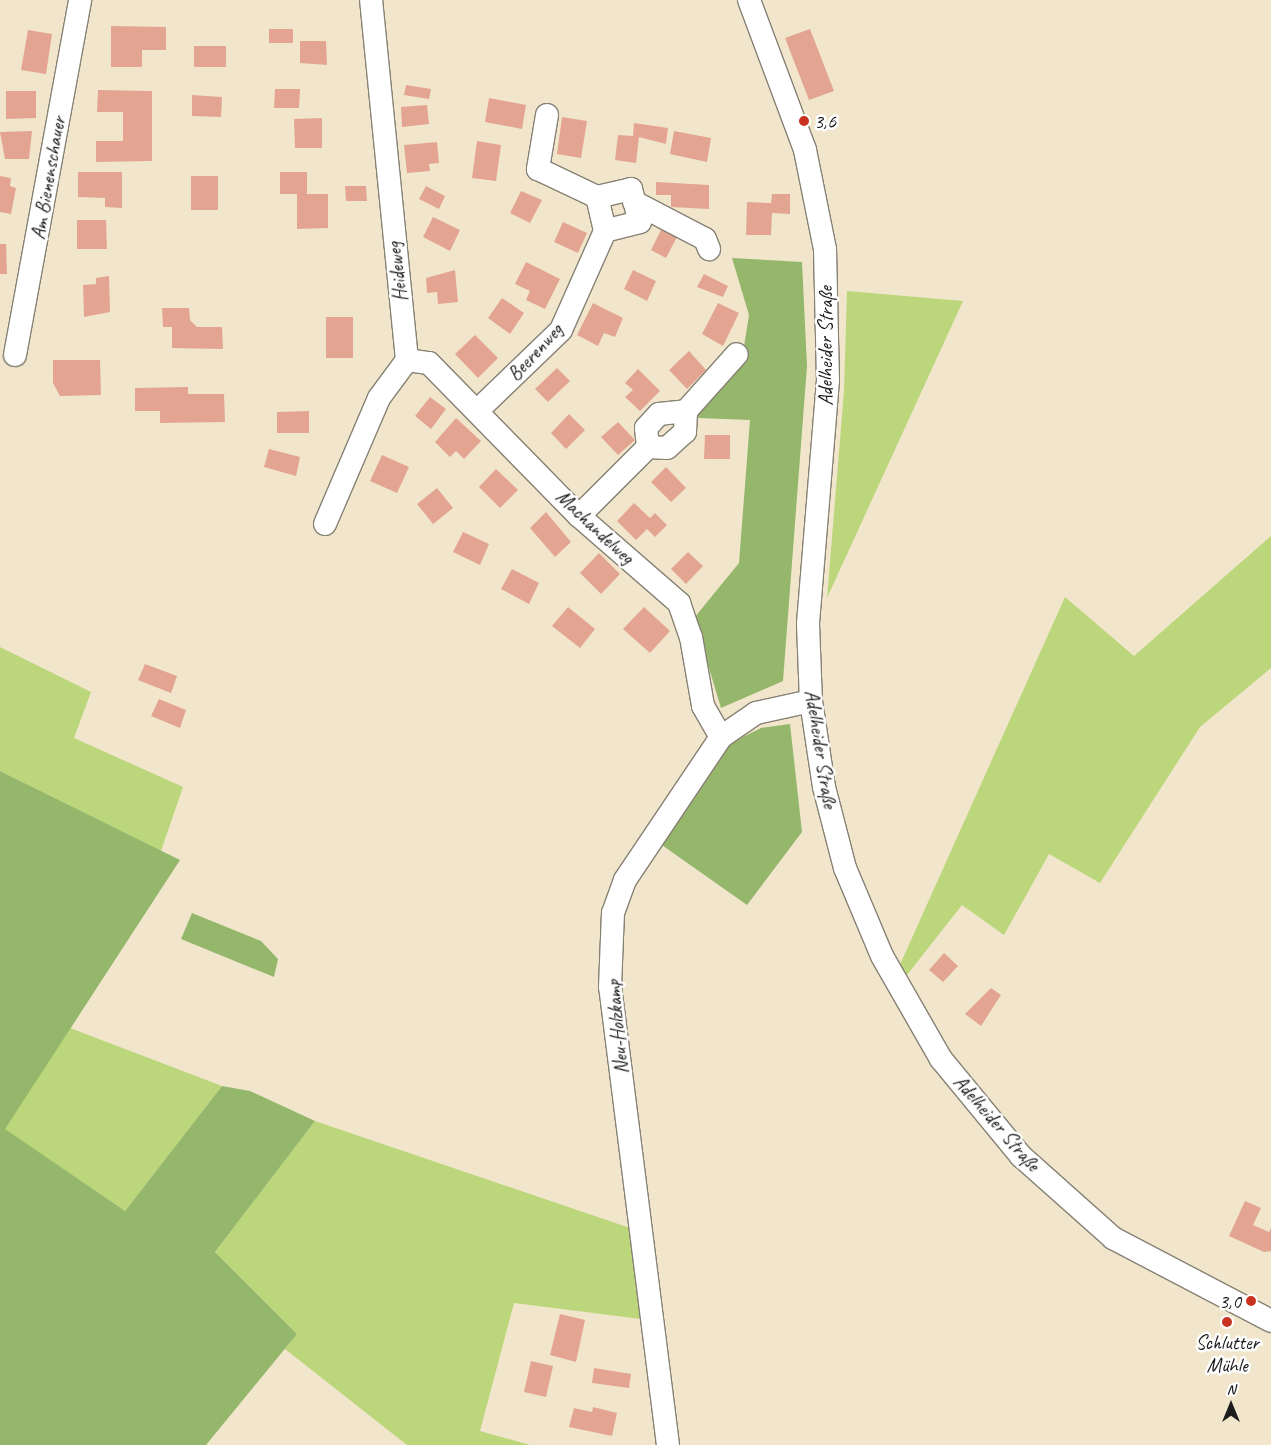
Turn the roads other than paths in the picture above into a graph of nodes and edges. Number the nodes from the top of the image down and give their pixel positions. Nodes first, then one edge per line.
1 (80, 0) edge
2 (371, 0) edge
3 (749, 0) edge
4 (547, 115) dead end
5 (597, 197) junction
6 (634, 202) junction
7 (606, 231) junction
8 (709, 249) dead end
9 (737, 354) dead end
10 (15, 355) dead end
11 (408, 360) junction
12 (478, 410) junction
13 (579, 516) junction
14 (325, 524) dead end
15 (811, 700) junction
16 (721, 737) junction
17 (1271, 1322) edge
18 (668, 1445) edge

1 - 10 street, Am Bienenschauer
2 - 11 street, Heideweg
3 - 15 street, Adelheider Straße
4 - 5 street
5 - 6 street
5 - 7 street
6 - 7 street
6 - 8 street
7 - 12 street, Beerenweg
9 - 13 street
11 - 12 street, Machandelweg
11 - 14 street
12 - 13 street, Machandelweg
13 - 16 street, Machandelweg
15 - 16 street, Neu-Holzkamp
15 - 17 street, Adelheider Straße
16 - 18 street, Neu-Holzkamp

